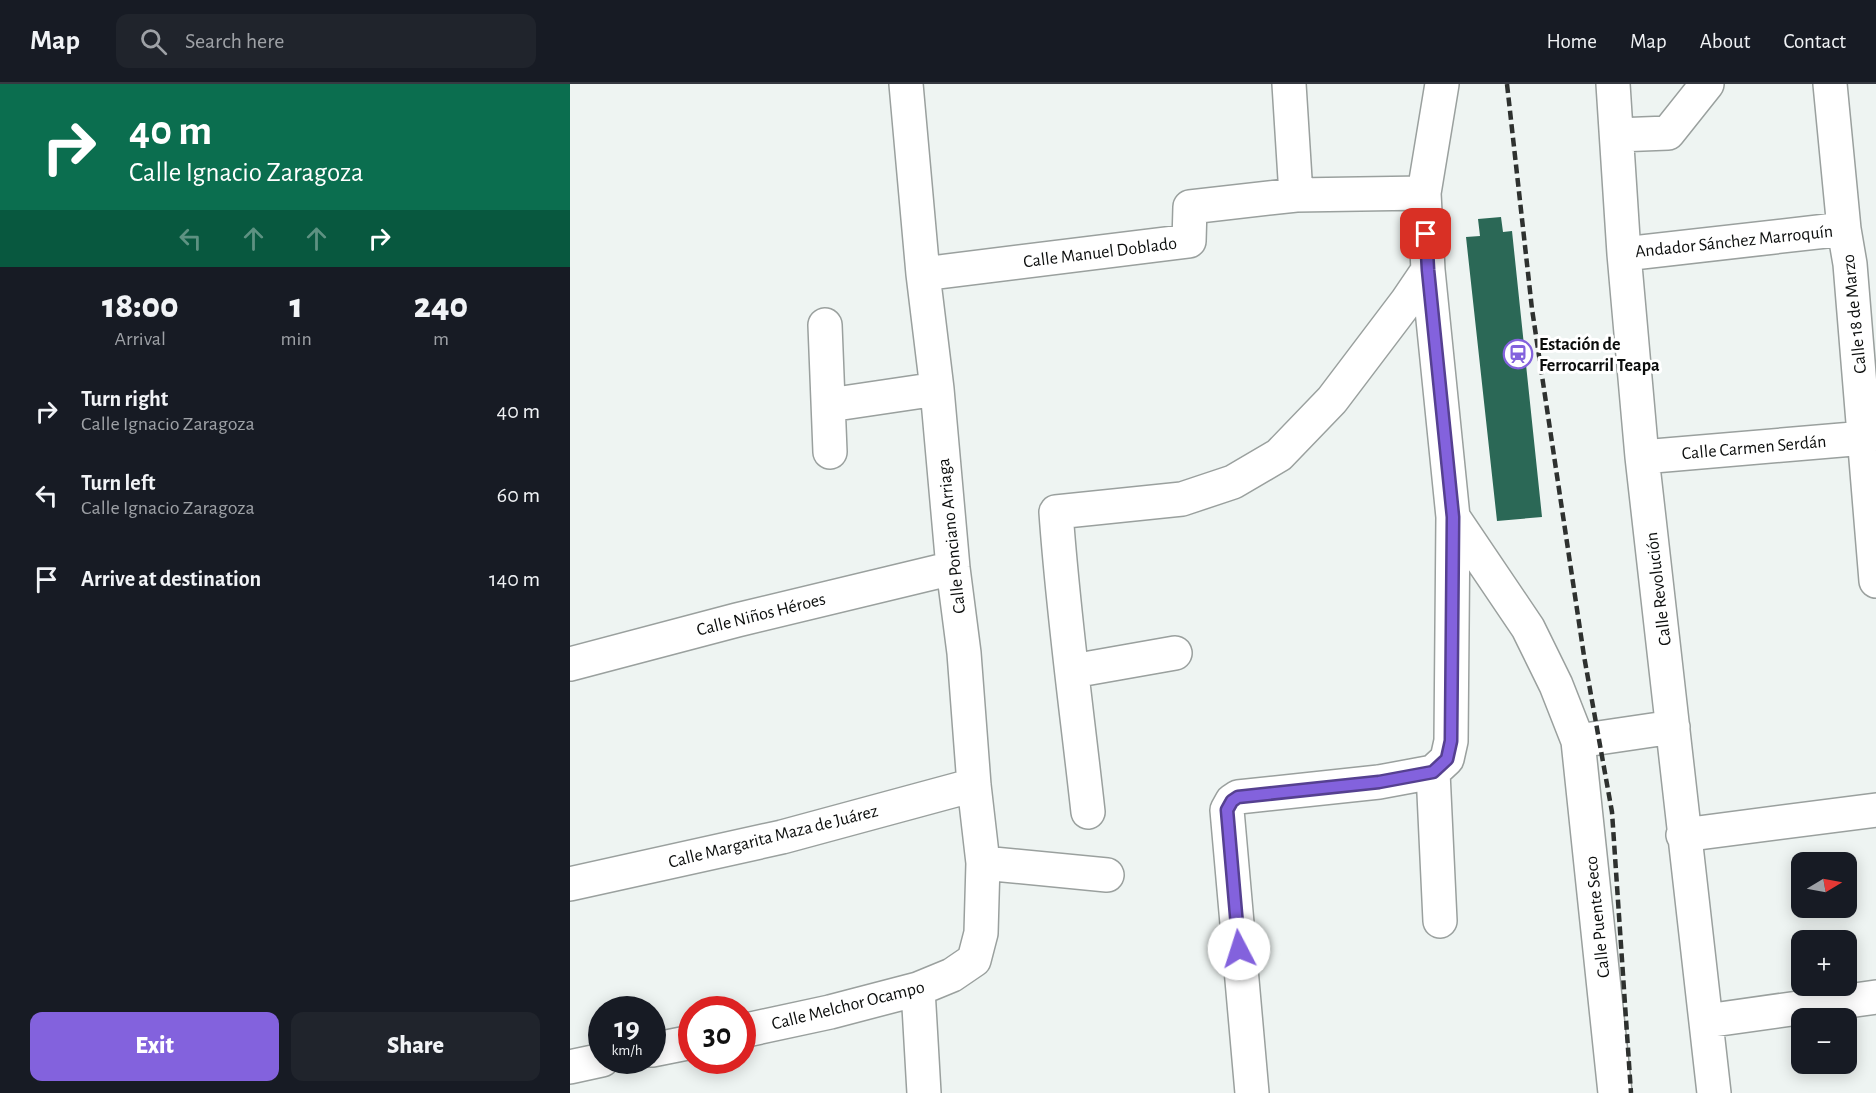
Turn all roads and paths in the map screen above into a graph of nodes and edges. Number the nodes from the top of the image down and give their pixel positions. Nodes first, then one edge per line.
1 (906, 84) edge
2 (1289, 84) edge
3 (1442, 84) edge
4 (1613, 84) edge
5 (1707, 84) edge
6 (1830, 84) edge
7 (1617, 135) junction
8 (1424, 194) junction
9 (1296, 195) junction
10 (1844, 229) junction
11 (1624, 254) junction
12 (1863, 263) edge
13 (1428, 270) junction
14 (923, 274) junction
15 (825, 325) dead end
16 (937, 388) junction
17 (829, 405) junction
18 (1865, 438) junction
19 (830, 452) dead end
20 (1642, 457) junction
21 (1453, 517) junction
22 (953, 568) junction
23 (1876, 581) edge
24 (1175, 653) dead end
25 (570, 664) edge
26 (1073, 671) junction
27 (1673, 727) junction
28 (1578, 741) junction
29 (1433, 772) junction
30 (974, 785) junction
31 (1876, 810) edge
32 (1088, 812) dead end
33 (1683, 835) junction
34 (983, 863) junction
35 (1107, 875) dead end
36 (570, 884) edge
37 (1440, 921) dead end
38 (952, 975) joint
39 (918, 989) junction
40 (1876, 998) edge
41 (1706, 1022) junction
42 (756, 1028) edge
43 (588, 1063) edge
44 (570, 1067) edge
45 (924, 1093) edge
46 (1252, 1093) edge
47 (1615, 1093) edge
48 (1714, 1093) edge

1 - 14 street, Calle Ponciano Arriaga
2 - 9 street
3 - 8 street
4 - 7 street, Calle Revolución
5 - 7 street
6 - 10 street, Calle 18 de Marzo
7 - 11 street, Calle Revolución
8 - 9 street, Calle Manuel Doblado
8 - 13 street
9 - 14 street, Calle Manuel Doblado
10 - 11 street, Andador Sánchez Marroquín
10 - 12 street, Calle 18 de Marzo
11 - 20 street, Calle Revolución
12 - 18 street, Calle 18 de Marzo
13 - 21 street
13 - 26 street
14 - 16 street, Calle Ponciano Arriaga
15 - 17 street
16 - 17 street
16 - 22 street, Calle Ponciano Arriaga
17 - 19 street
18 - 20 street, Calle Carmen Serdán
18 - 23 street, Calle 18 de Marzo
20 - 27 street, Calle Revolución
21 - 28 street, Calle Puente Seco
21 - 29 street
22 - 25 street, Calle Niños Héroes
22 - 30 street, Calle Ponciano Arriaga
24 - 26 street
26 - 32 street
27 - 28 street
27 - 33 street, Calle Revolución
28 - 47 street, Calle Puente Seco
29 - 37 street
29 - 46 street
30 - 34 street, Calle Ponciano Arriaga
30 - 36 street, Calle Margarita Maza de Juárez
31 - 33 street
33 - 41 street, Calle Revolución
34 - 35 street
34 - 38 street, Calle Ponciano Arriaga
38 - 39 street, Calle Melchor Ocampo
39 - 42 street, Calle Melchor Ocampo
39 - 45 street
40 - 41 street
41 - 48 street, Calle Revolución
43 - 44 street

